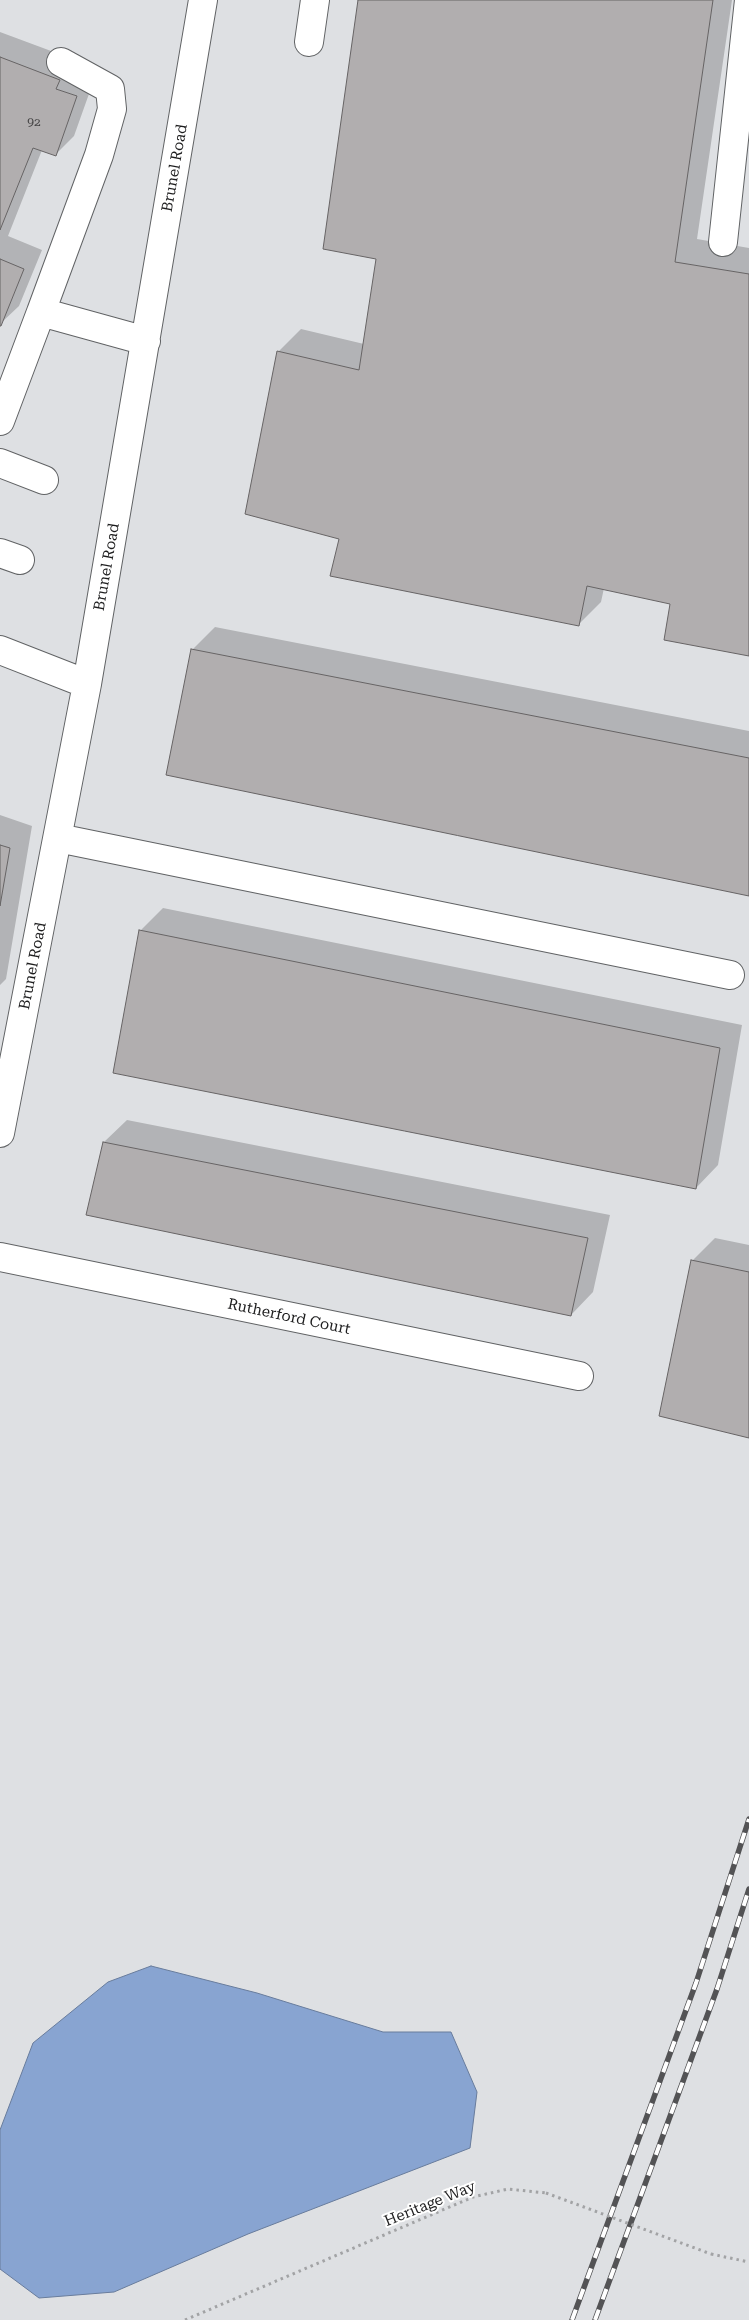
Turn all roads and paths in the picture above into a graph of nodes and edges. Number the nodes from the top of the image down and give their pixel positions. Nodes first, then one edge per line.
1 (314, 0) edge
2 (749, 0) edge
3 (197, 2) edge
4 (309, 42) dead end
5 (61, 62) dead end
6 (723, 242) dead end
7 (41, 312) junction
8 (146, 342) junction
9 (0, 421) edge
10 (0, 463) edge
11 (44, 480) dead end
12 (0, 650) edge
13 (87, 684) junction
14 (58, 838) junction
15 (730, 975) dead end
16 (0, 1133) edge
17 (0, 1258) edge
18 (579, 1376) dead end
19 (749, 2262) edge
20 (185, 2320) edge

1 - 4 street
2 - 6 street
3 - 8 street, Brunel Road
5 - 7 street
7 - 8 street
7 - 9 street
8 - 13 street, Brunel Road
10 - 11 street
12 - 13 street
13 - 14 street, Brunel Road
14 - 15 street
14 - 16 street, Brunel Road
17 - 18 street, Rutherford Court
19 - 20 path, Heritage Way, bridge

